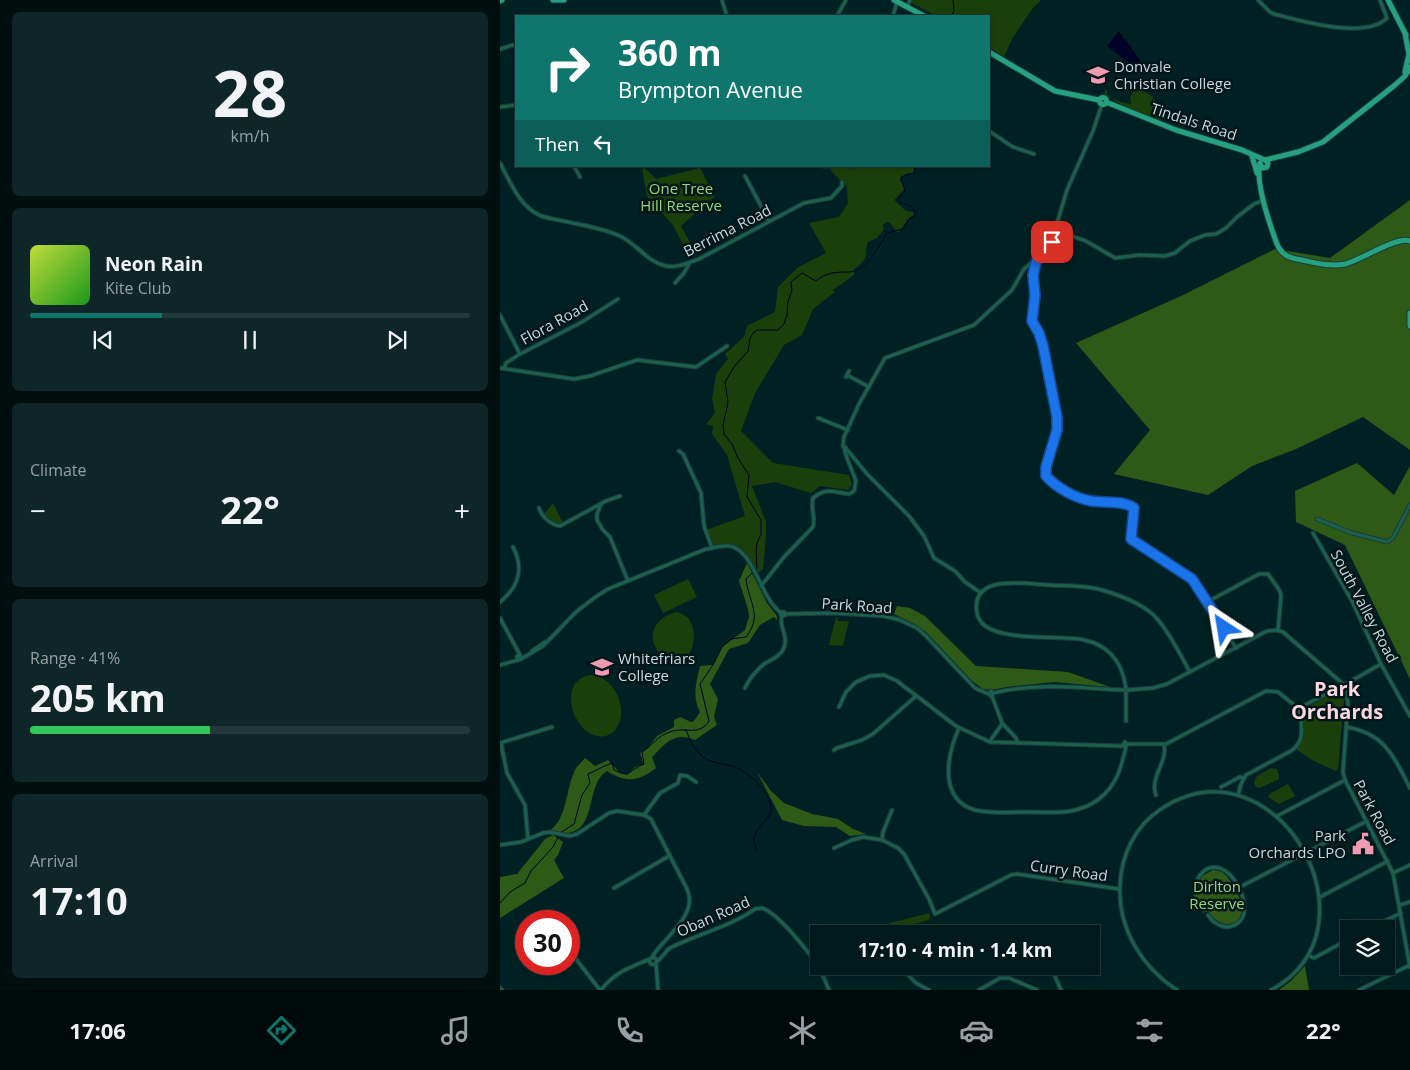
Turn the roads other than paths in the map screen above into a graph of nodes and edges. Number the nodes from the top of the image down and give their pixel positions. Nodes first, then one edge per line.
1 (553, 0) edge
2 (564, 0) edge
3 (722, 0) edge
4 (846, 0) edge
5 (910, 0) edge
6 (1258, 0) edge
7 (1380, 0) edge
8 (1388, 0) edge
9 (896, 1) edge
10 (907, 7) junction
11 (727, 15) edge
12 (838, 15) edge
13 (893, 15) edge
14 (922, 15) edge
15 (1405, 33) junction
16 (1410, 42) edge
17 (513, 45) dead end
18 (500, 48) edge
19 (990, 53) edge
20 (1409, 55) edge
21 (1410, 68) edge
22 (1402, 79) junction
23 (1103, 102) junction
24 (515, 105) edge
25 (500, 107) edge
26 (990, 133) edge
27 (1034, 154) dead end
28 (1250, 154) junction
29 (1279, 157) junction
30 (1263, 162) junction
31 (500, 163) edge
32 (575, 167) edge
33 (1267, 167) junction
34 (745, 176) dead end
35 (580, 177) dead end
36 (1258, 178) junction
37 (843, 185) dead end
38 (1261, 185) junction
39 (1264, 200) junction
40 (769, 221) junction
41 (1056, 233) junction
42 (1410, 241) edge
43 (1037, 259) junction
44 (689, 263) junction
45 (675, 283) dead end
46 (618, 299) dead end
47 (1410, 313) edge
48 (500, 315) edge
49 (1410, 321) edge
50 (1410, 326) edge
51 (727, 346) dead end
52 (520, 354) junction
53 (502, 368) edge
54 (848, 374) dead end
55 (869, 387) junction
56 (818, 418) dead end
57 (848, 430) junction
58 (843, 445) junction
59 (679, 452) dead end
60 (852, 457) junction
61 (847, 458) junction
62 (620, 496) dead end
63 (601, 504) junction
64 (1410, 505) edge
65 (539, 508) dead end
66 (1317, 519) dead end
67 (1313, 533) dead end
68 (513, 546) dead end
69 (712, 548) junction
70 (628, 581) junction
71 (761, 586) junction
72 (981, 593) junction
73 (500, 602) edge
74 (1207, 602) junction
75 (782, 614) junction
76 (500, 618) edge
77 (1278, 631) junction
78 (1236, 648) junction
79 (519, 657) junction
80 (1381, 664) junction
81 (500, 665) edge
82 (1190, 672) junction
83 (1342, 686) junction
84 (745, 688) dead end
85 (1126, 690) junction
86 (991, 694) junction
87 (916, 696) junction
88 (839, 707) dead end
89 (1299, 710) junction
90 (1410, 716) edge
91 (1126, 721) dead end
92 (1002, 723) junction
93 (552, 727) dead end
94 (1346, 727) junction
95 (960, 728) junction
96 (990, 742) junction
97 (500, 743) edge
98 (1016, 743) junction
99 (1125, 745) junction
100 (1164, 745) junction
101 (834, 750) dead end
102 (1244, 778) junction
103 (1345, 780) junction
104 (696, 782) dead end
105 (1221, 787) dead end
106 (1410, 788) edge
107 (1156, 795) dead end
108 (1238, 796) junction
109 (892, 810) dead end
110 (644, 815) junction
111 (1277, 816) junction
112 (1367, 821) junction
113 (528, 839) junction
114 (882, 840) junction
115 (500, 845) edge
116 (834, 848) dead end
117 (1304, 853) junction
118 (669, 856) junction
119 (1388, 861) junction
120 (1410, 865) edge
121 (1393, 873) junction
122 (614, 888) dead end
123 (1196, 888) dead end
124 (1238, 888) junction
125 (1119, 889) junction
126 (1320, 897) junction
127 (1410, 902) edge
128 (1400, 905) junction
129 (1401, 913) junction
130 (1208, 915) dead end
131 (1387, 920) edge
132 (1340, 944) edge
133 (1308, 955) junction
134 (654, 960) junction
135 (580, 964) edge
136 (1410, 966) edge
137 (908, 975) edge
138 (1054, 975) edge
139 (600, 990) edge
140 (658, 990) edge
141 (829, 990) edge
142 (930, 990) edge
143 (979, 990) edge
144 (1037, 990) edge
145 (1061, 990) edge
146 (1177, 990) edge
147 (1271, 990) edge
148 (1359, 990) edge

1 - 2 main road
3 - 11 street
4 - 12 street
5 - 10 street
6 - 7 street
8 - 15 main road
9 - 10 main road
9 - 13 street
10 - 14 main road
15 - 16 main road
15 - 20 main road
17 - 18 street
19 - 23 main road, Tindals Road
20 - 22 main road
21 - 22 main road
22 - 29 main road
23 - 28 main road, Tindals Road
23 - 41 street
24 - 25 street
26 - 27 street
28 - 30 main road, Tindals Road
28 - 36 main road
29 - 30 main road
29 - 33 main road
30 - 33 main road
30 - 36 main road
31 - 44 street, Berrima Road
32 - 35 street
33 - 38 main road
34 - 40 street
36 - 38 main road
37 - 40 street, Berrima Road
38 - 39 main road
39 - 41 street
39 - 42 main road
40 - 44 street, Berrima Road
41 - 43 street
43 - 55 street
43 - 74 street
44 - 45 street
46 - 52 street, Flora Road
47 - 49 main road
48 - 52 street
49 - 50 main road
51 - 53 street
52 - 53 street, Flora Road
54 - 55 street
55 - 57 street
56 - 57 street
57 - 58 street
58 - 60 street
58 - 61 street
59 - 69 street
60 - 61 street
60 - 72 street
61 - 71 street
62 - 63 street
63 - 65 street
63 - 70 street
64 - 66 street
67 - 80 street, South Valley Road
68 - 73 street
69 - 70 street
69 - 71 street
70 - 79 street
71 - 75 street
72 - 82 street
72 - 85 street
74 - 77 street
74 - 78 street
75 - 84 street
75 - 86 street, Park Road
76 - 79 street
77 - 78 street
77 - 83 street
78 - 82 street
79 - 81 street
80 - 83 street
80 - 90 street, South Valley Road
82 - 85 street
83 - 89 street
83 - 94 street, Park Road
85 - 86 street
85 - 91 street
86 - 92 street
87 - 88 street
87 - 95 street
87 - 101 street
89 - 100 street
89 - 102 street
92 - 96 street
92 - 98 street
93 - 97 street
94 - 103 street, Park Road
94 - 106 street
95 - 96 street
95 - 99 street
96 - 98 street
97 - 113 street
98 - 99 street
99 - 100 street
100 - 107 street
102 - 105 street
102 - 108 street
103 - 111 street
103 - 112 street, Park Road
104 - 110 street
108 - 111 street
108 - 125 street
109 - 114 street
110 - 113 street
110 - 118 street
111 - 117 street
112 - 117 street
112 - 119 street, Park Road
113 - 115 street
114 - 116 street
114 - 125 street, Curry Road
117 - 124 street
117 - 126 street
118 - 122 street
118 - 134 street
119 - 121 street, Park Road
119 - 126 street
120 - 121 street
121 - 128 street, Park Road
123 - 124 street
124 - 130 street
125 - 146 street
126 - 133 street
127 - 128 street
128 - 129 street, Park Road
129 - 131 street
129 - 136 street, Park Road
132 - 133 street
133 - 147 street
134 - 139 street, Oban Road
134 - 140 street
134 - 141 street, Oban Road
135 - 139 street
136 - 148 street
137 - 142 street
138 - 145 street
143 - 144 street

